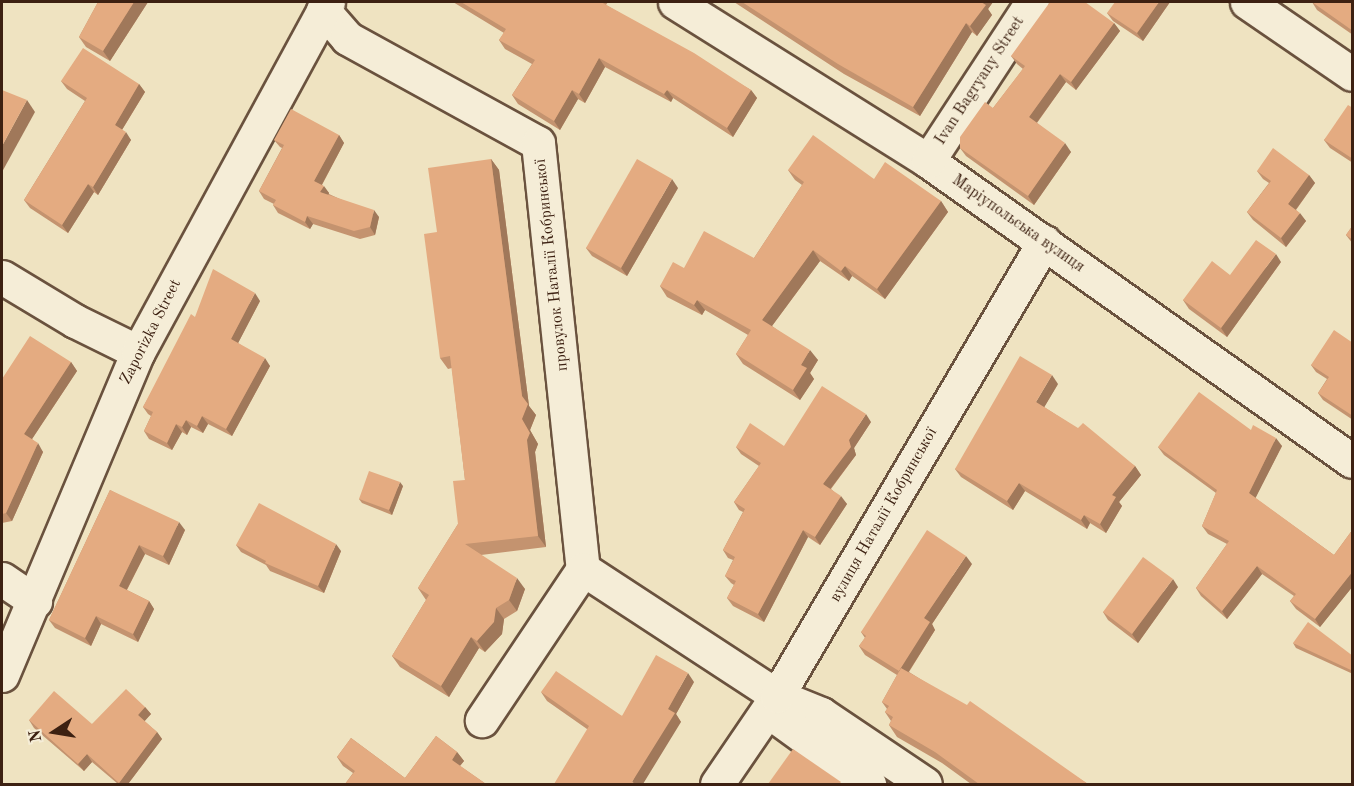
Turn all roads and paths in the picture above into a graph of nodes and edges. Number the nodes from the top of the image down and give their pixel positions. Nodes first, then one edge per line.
1 (675, 2) edge
2 (1032, 2) edge
3 (1247, 2) edge
4 (325, 6) edge
5 (1353, 74) edge
6 (928, 161) junction
7 (1044, 242) junction
8 (2, 277) edge
9 (138, 352) junction
10 (1353, 461) edge
11 (583, 569) junction
12 (2, 579) edge
13 (35, 601) junction
14 (2, 675) edge
15 (773, 704) junction
16 (482, 720) dead end
17 (717, 784) edge
18 (869, 784) edge
19 (925, 784) edge

1 - 6 street, Маріупольська вулиця
2 - 6 street, Ivan Bagryany Street
3 - 5 street
4 - 9 street, Zaporizka Street
4 - 11 street, провулок Наталії Кобринської
6 - 7 street, Маріупольська вулиця
7 - 10 street, Маріупольська вулиця
7 - 15 street, вулиця Наталії Кобринської
8 - 9 street
9 - 13 street, Zaporizka Street
11 - 15 street
11 - 16 street
12 - 13 street
13 - 14 street, Zaporizka Street
15 - 17 street, вулиця Наталії Кобринської
15 - 18 street
15 - 19 street

